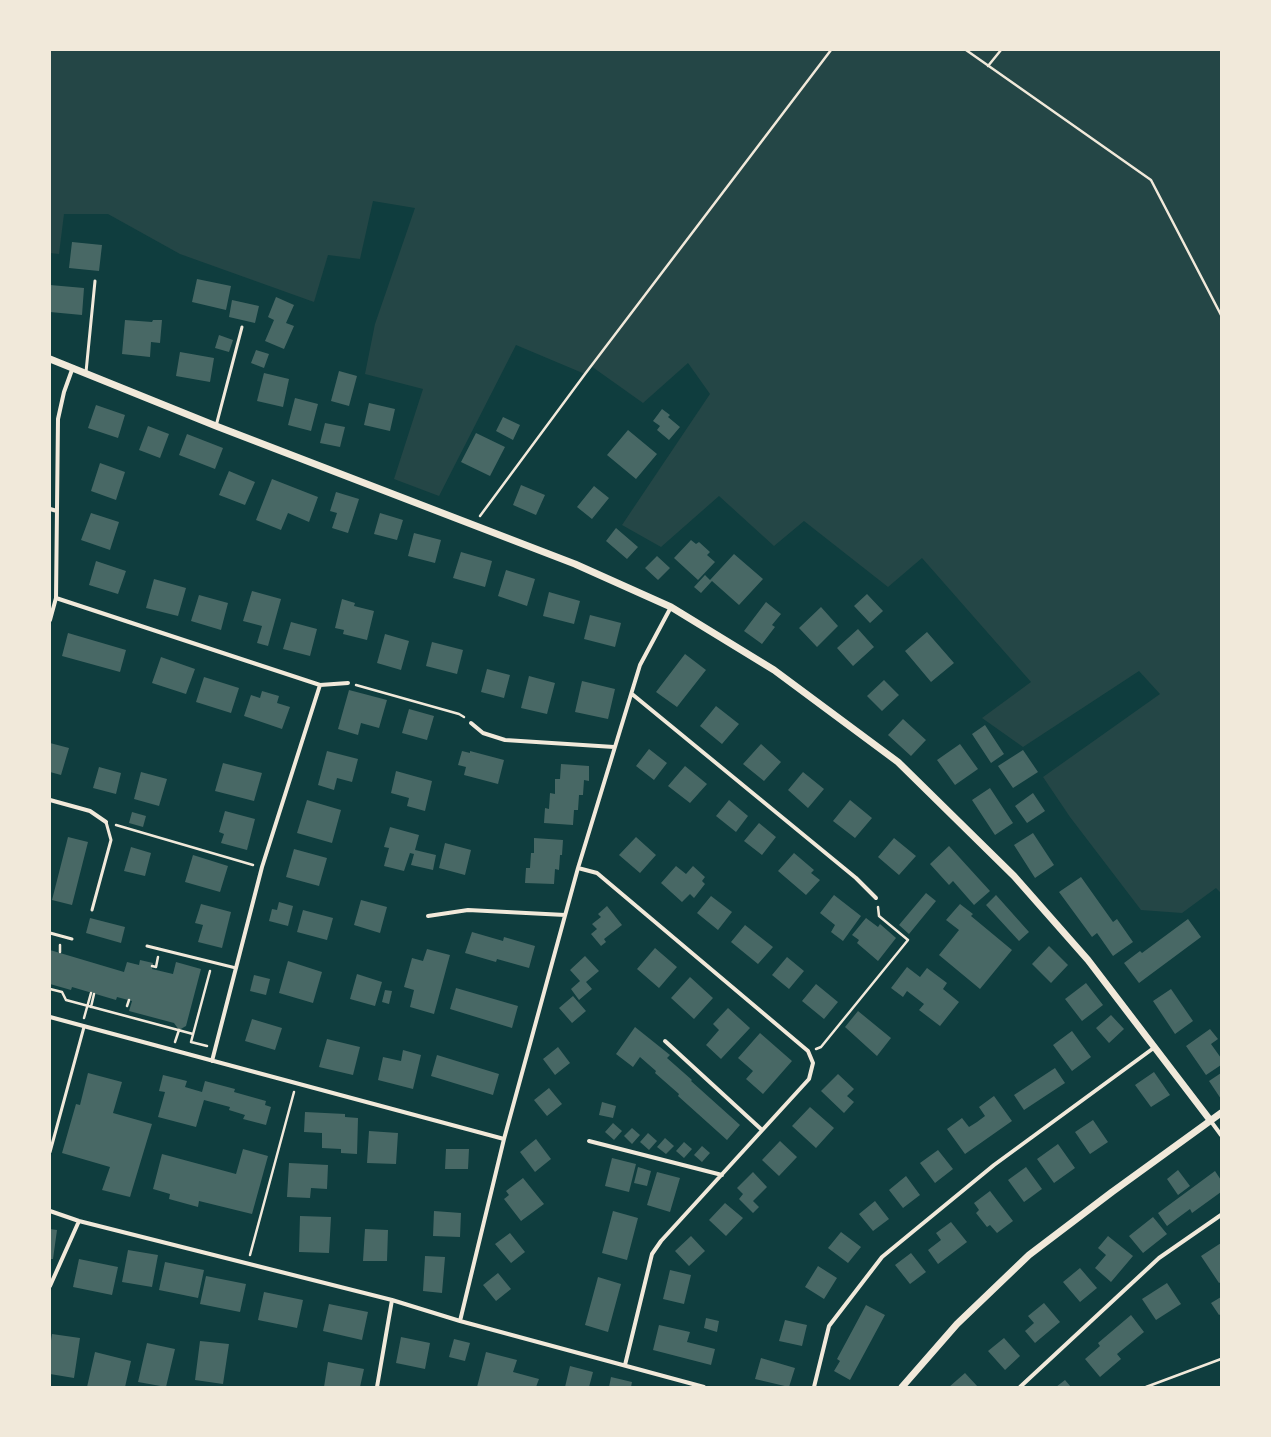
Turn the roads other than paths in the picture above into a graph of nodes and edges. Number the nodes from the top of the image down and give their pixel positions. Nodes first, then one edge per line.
1 (95, 281) dead end
2 (242, 327) dead end
3 (50, 359) edge
4 (73, 367) junction
5 (86, 372) junction
6 (216, 426) junction
7 (50, 509) edge
8 (57, 511) junction
9 (56, 598) junction
10 (671, 607) junction
11 (50, 620) edge
12 (348, 683) road end
13 (320, 685) junction
14 (632, 694) junction
15 (471, 723) road end
16 (614, 747) junction
17 (50, 800) edge
18 (106, 822) joint
19 (578, 868) junction
20 (876, 898) road end
21 (92, 910) dead end
22 (565, 915) junction
23 (428, 916) dead end
24 (50, 933) edge
25 (72, 939) dead end
26 (147, 946) dead end
27 (236, 968) junction
28 (50, 1017) edge
29 (84, 1026) junction
30 (665, 1041) dead end
31 (1156, 1047) junction
32 (212, 1061) junction
33 (1221, 1113) edge
34 (1210, 1120) junction
35 (762, 1130) junction
36 (1221, 1135) edge
37 (504, 1139) junction
38 (589, 1141) dead end
39 (50, 1152) edge
40 (722, 1175) junction
41 (50, 1211) edge
42 (1221, 1215) edge
43 (79, 1221) junction
44 (50, 1286) edge
45 (392, 1300) junction
46 (460, 1321) junction
47 (625, 1365) junction
48 (378, 1387) edge
49 (704, 1387) edge
50 (814, 1387) edge
51 (902, 1387) edge
52 (1020, 1387) edge

1 - 5 lane
2 - 6 lane
3 - 4 street
4 - 5 street
4 - 8 street
5 - 6 street
6 - 10 street
7 - 8 street
8 - 9 street
9 - 11 street
9 - 13 street
10 - 14 street
10 - 31 street
12 - 13 street
13 - 27 street
14 - 16 street
14 - 20 street
15 - 16 street
16 - 19 street
17 - 18 street
18 - 21 lane
19 - 22 street
19 - 35 street
22 - 23 street
22 - 37 street
24 - 25 lane
26 - 27 lane
27 - 32 street
28 - 29 street
29 - 32 street
29 - 39 lane
30 - 35 street
31 - 34 street
31 - 50 street
32 - 37 street
33 - 34 street
34 - 36 street
34 - 51 street
35 - 40 street
37 - 46 street
38 - 40 street
40 - 47 street
41 - 43 street
42 - 52 street
43 - 44 street
43 - 45 street
45 - 46 street
45 - 48 street
46 - 47 street
47 - 49 street

